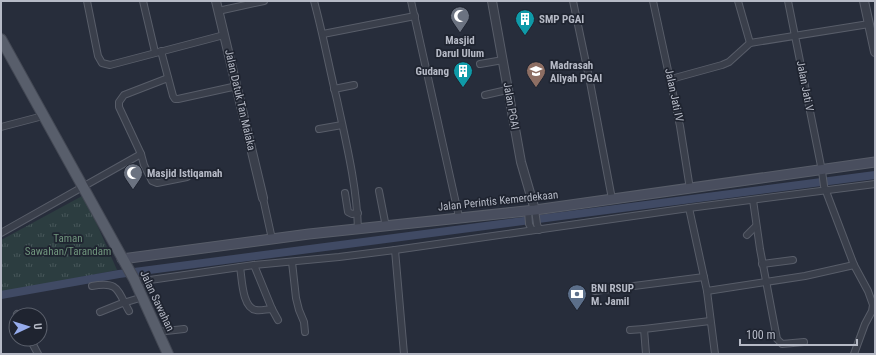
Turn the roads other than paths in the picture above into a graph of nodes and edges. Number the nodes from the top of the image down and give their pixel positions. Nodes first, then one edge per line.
1 (87, 1) edge
2 (143, 1) edge
3 (216, 1) edge
4 (264, 1) edge
5 (314, 1) edge
6 (411, 1) edge
7 (492, 1) edge
8 (573, 1) edge
9 (653, 1) edge
10 (738, 1) edge
11 (788, 1) edge
12 (864, 1) edge
13 (218, 11) junction
14 (415, 16) junction
15 (869, 24) junction
16 (323, 34) junction
17 (224, 35) junction
18 (796, 36) junction
19 (1, 39) edge
20 (874, 41) edge
21 (750, 43) junction
22 (158, 51) junction
23 (875, 52) edge
24 (503, 60) junction
25 (480, 64) dead end
26 (168, 78) junction
27 (671, 78) junction
28 (354, 85) dead end
29 (237, 86) junction
30 (334, 89) junction
31 (507, 90) junction
32 (485, 95) dead end
33 (43, 116) junction
34 (342, 125) junction
35 (1, 127) edge
36 (319, 129) dead end
37 (141, 154) junction
38 (875, 162) edge
39 (822, 173) junction
40 (187, 177) dead end
41 (875, 184) edge
42 (83, 188) junction
43 (825, 188) junction
44 (690, 189) junction
45 (379, 191) dead end
46 (345, 192) dead end
47 (263, 198) joint
48 (612, 199) junction
49 (753, 200) junction
50 (690, 208) junction
51 (358, 213) junction
52 (532, 213) junction
53 (459, 218) junction
54 (386, 226) junction
55 (756, 226) junction
56 (538, 227) junction
57 (358, 230) junction
58 (532, 230) junction
59 (1, 233) edge
60 (747, 235) dead end
61 (272, 239) junction
62 (395, 250) junction
63 (793, 260) dead end
64 (123, 261) junction
65 (292, 262) junction
66 (762, 264) junction
67 (254, 265) junction
68 (854, 265) junction
69 (240, 267) junction
70 (704, 277) junction
71 (135, 281) junction
72 (767, 282) junction
73 (92, 286) dead end
74 (595, 291) dead end
75 (707, 291) junction
76 (143, 297) junction
77 (124, 303) junction
78 (272, 309) junction
79 (129, 311) dead end
80 (100, 312) dead end
81 (278, 320) dead end
82 (710, 321) junction
83 (184, 329) dead end
84 (644, 329) junction
85 (630, 330) dead end
86 (157, 332) junction
87 (305, 332) dead end
88 (804, 342) dead end
89 (168, 354) edge
90 (404, 354) edge
91 (646, 354) edge
92 (715, 354) edge
93 (854, 354) edge

1 - 22 street
2 - 22 street
3 - 13 street, Jalan Datuk Tan Malaka
4 - 13 street
5 - 16 street
6 - 14 street
7 - 24 street, Jalan PGAI
8 - 48 street
9 - 27 street, Jalan Jati IV
10 - 21 street
11 - 18 street, Jalan Jati V
12 - 15 street
13 - 17 street, Jalan Datuk Tan Malaka
14 - 16 street
14 - 53 street
15 - 18 street
15 - 20 street
16 - 30 street
17 - 22 street
17 - 29 street, Jalan Datuk Tan Malaka
18 - 21 street
18 - 39 street, Jalan Jati V
19 - 33 main road, Jalan Sawahan
20 - 23 street
21 - 27 street
22 - 26 street
24 - 25 street
24 - 31 street, Jalan PGAI
26 - 29 street
26 - 37 street
27 - 44 street, Jalan Jati IV
28 - 30 street
29 - 47 street, Jalan Datuk Tan Malaka
30 - 34 street
31 - 32 street
31 - 52 street, Jalan PGAI
33 - 35 street
33 - 42 main road, Jalan Sawahan
34 - 36 street
34 - 51 street
37 - 40 street
37 - 42 street
38 - 39 main road, Jalan Perintis Kemerdekaan
39 - 43 street, Jalan Jati V
39 - 44 main road, Jalan Perintis Kemerdekaan
41 - 43 street
42 - 59 street
42 - 64 main road, Jalan Sawahan
43 - 49 street
43 - 68 street, Jalan Jati V
44 - 48 main road, Jalan Perintis Kemerdekaan
45 - 54 street
46 - 51 street
47 - 61 street
48 - 52 main road, Jalan Perintis Kemerdekaan
49 - 50 street
49 - 55 street
50 - 56 street
50 - 70 street
51 - 57 street
52 - 53 main road, Jalan Perintis Kemerdekaan
52 - 56 street
52 - 58 street
53 - 54 main road, Jalan Perintis Kemerdekaan
54 - 57 main road, Jalan Perintis Kemerdekaan
55 - 60 street
55 - 66 street
56 - 58 street
57 - 61 main road, Jalan Perintis Kemerdekaan
58 - 62 street
61 - 64 main road, Jalan Perintis Kemerdekaan
62 - 65 street
62 - 90 street
63 - 66 street
64 - 71 main road, Jalan Sawahan
65 - 67 street
65 - 87 street
66 - 72 street
67 - 69 street
67 - 78 street
68 - 72 street
68 - 93 street, Jalan Jati V
69 - 71 street
69 - 78 street
70 - 74 street
70 - 75 street
71 - 76 main road, Jalan Sawahan
72 - 75 street
72 - 88 street
73 - 77 street
75 - 82 street
76 - 77 street
76 - 86 main road, Jalan Sawahan
77 - 79 street
77 - 80 street
78 - 81 street
82 - 84 street
82 - 92 street
83 - 86 street
84 - 85 street
84 - 91 street
86 - 89 main road, Jalan Sawahan

